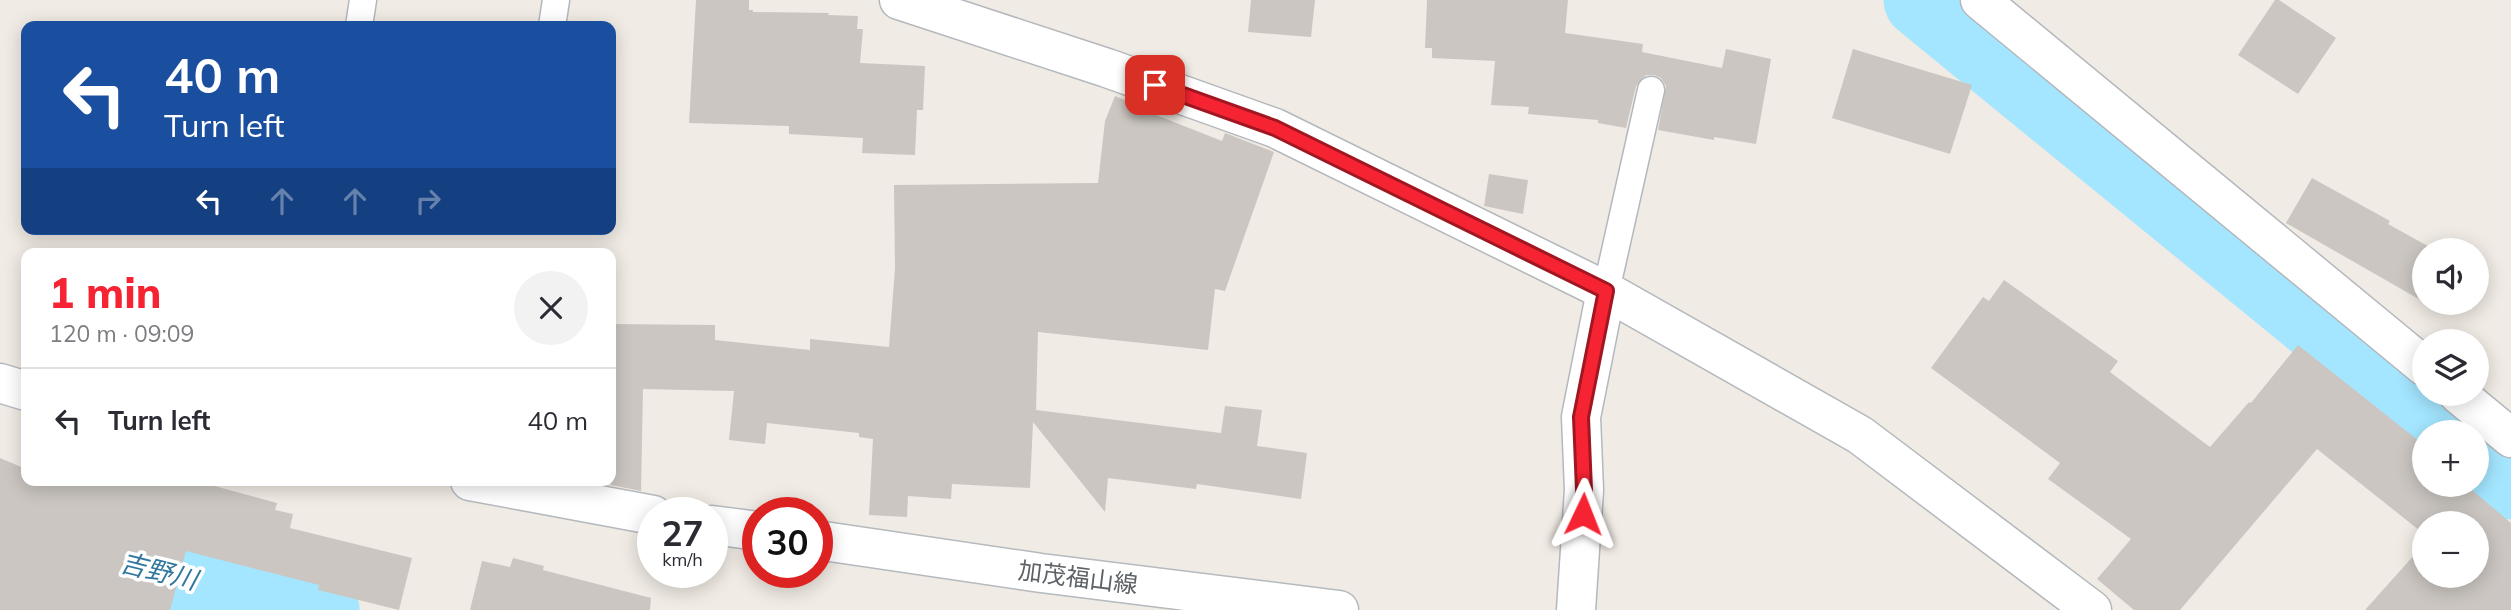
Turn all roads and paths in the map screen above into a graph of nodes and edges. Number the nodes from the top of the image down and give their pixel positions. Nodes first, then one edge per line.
1 (363, 0) edge
2 (556, 0) edge
3 (899, 0) edge
4 (1980, 0) edge
5 (360, 21) edge
6 (553, 21) edge
7 (1651, 90) dead end
8 (1606, 291) junction
9 (2412, 356) edge
10 (0, 383) edge
11 (21, 389) edge
12 (2472, 406) edge
13 (2511, 438) edge
14 (497, 486) edge
15 (637, 512) edge
16 (833, 542) edge
17 (1339, 610) edge
18 (1576, 610) edge
19 (2092, 610) edge

1 - 5 lane
2 - 6 lane
3 - 8 street
4 - 9 street
7 - 8 lane
8 - 18 street
8 - 19 street
10 - 11 street
12 - 13 street
14 - 15 street
16 - 17 street, 加茂福山線

